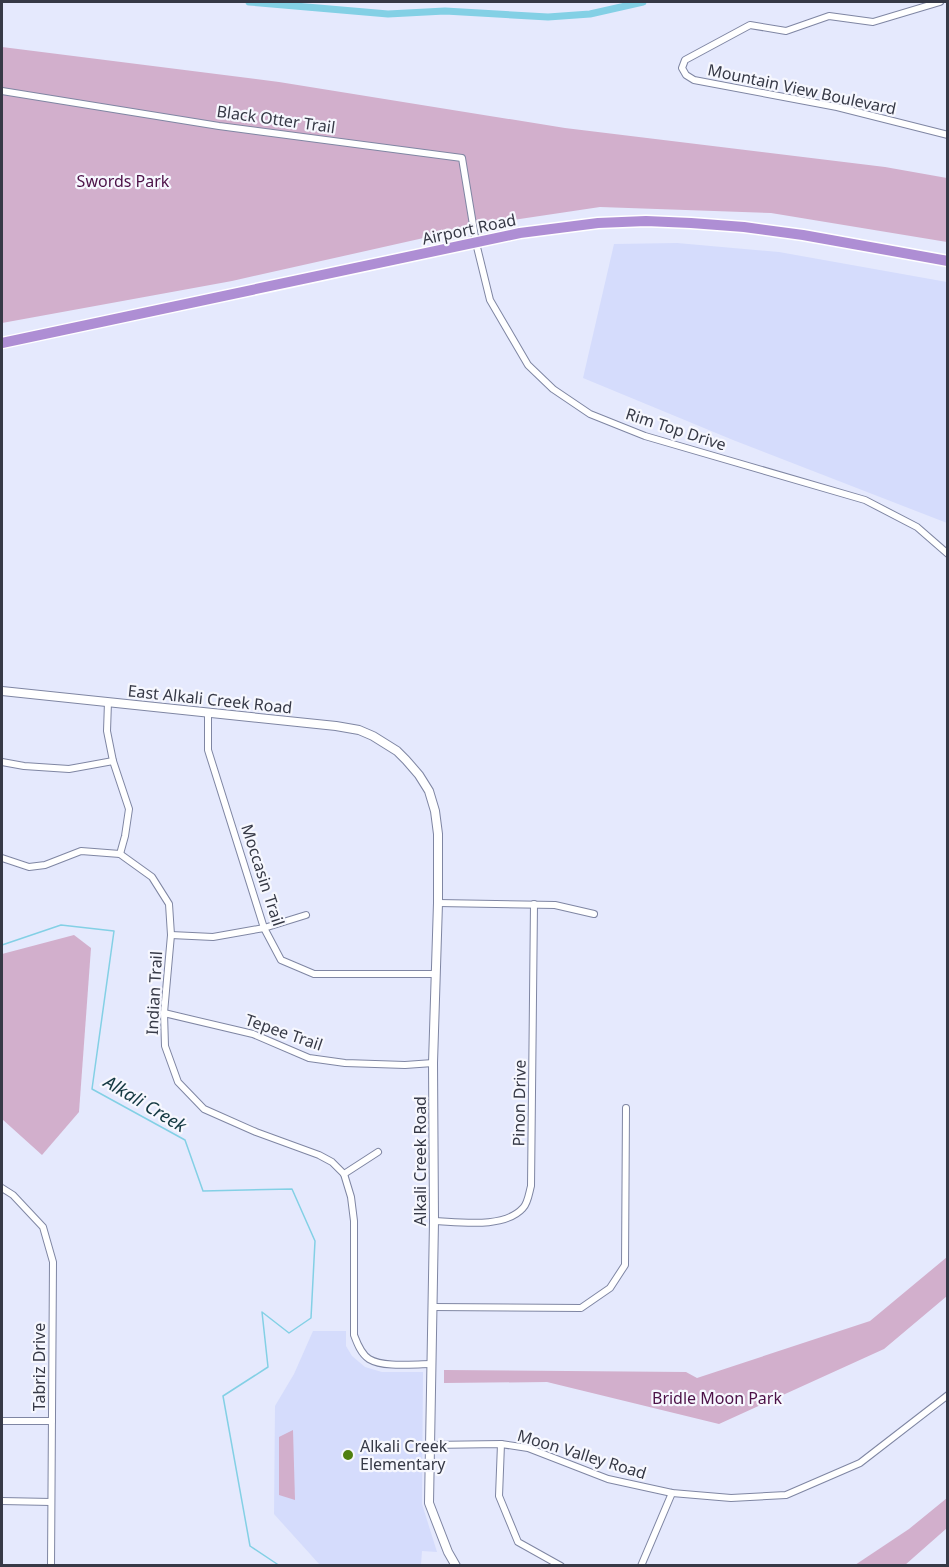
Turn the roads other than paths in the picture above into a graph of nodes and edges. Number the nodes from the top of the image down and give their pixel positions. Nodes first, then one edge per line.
1 (940, 2) edge
2 (2, 91) edge
3 (948, 135) edge
4 (476, 243) junction
5 (948, 261) edge
6 (2, 343) edge
7 (948, 554) edge
8 (2, 691) edge
9 (108, 702) junction
10 (208, 713) junction
11 (406, 759) joint
12 (113, 761) junction
13 (2, 762) edge
14 (120, 854) junction
15 (2, 858) edge
16 (438, 903) junction
17 (534, 904) junction
18 (594, 914) dead end
19 (306, 915) dead end
20 (264, 927) junction
21 (171, 935) junction
22 (436, 974) junction
23 (164, 1013) junction
24 (433, 1063) junction
25 (626, 1108) dead end
26 (378, 1152) dead end
27 (344, 1174) junction
28 (2, 1188) edge
29 (435, 1221) junction
30 (432, 1307) junction
31 (431, 1364) junction
32 (948, 1395) edge
33 (2, 1421) edge
34 (52, 1421) junction
35 (501, 1444) junction
36 (430, 1445) junction
37 (672, 1494) junction
38 (2, 1501) edge
39 (51, 1502) junction
40 (51, 1566) edge
41 (456, 1566) edge
42 (561, 1566) edge
43 (641, 1566) edge

1 - 3 street, Mountain View Boulevard
2 - 4 street, Black Otter Trail
4 - 5 highway, Airport Road
4 - 6 highway, Airport Road
4 - 7 street, Rim Top Drive
8 - 9 street, East Alkali Creek Road
9 - 10 street, East Alkali Creek Road
9 - 12 street
10 - 11 street, East Alkali Creek Road
10 - 20 street, Moccasin Trail
11 - 16 street, Alkali Creek Road
12 - 13 street
12 - 14 street
14 - 15 street
14 - 21 street, Indian Trail
16 - 17 street
16 - 22 street, Alkali Creek Road
17 - 18 street
17 - 29 street, Pinon Drive
19 - 20 street
20 - 21 street
20 - 22 street, Moccasin Trail
21 - 23 street, Indian Trail
22 - 24 street, Alkali Creek Road
23 - 24 street, Tepee Trail
23 - 27 street, Indian Trail
24 - 29 street, Alkali Creek Road
25 - 30 street
26 - 27 street
27 - 31 street
28 - 34 street, Tabriz Drive
29 - 30 street, Alkali Creek Road
30 - 31 street, Alkali Creek Road
31 - 36 street, Alkali Creek Road
32 - 37 street, Moon Valley Road
33 - 34 street
34 - 39 street, Tabriz Drive
35 - 36 street, Moon Valley Road
35 - 37 street, Moon Valley Road
35 - 42 street
36 - 41 street, Alkali Creek Road
37 - 43 street
38 - 39 street
39 - 40 street, Tabriz Drive

